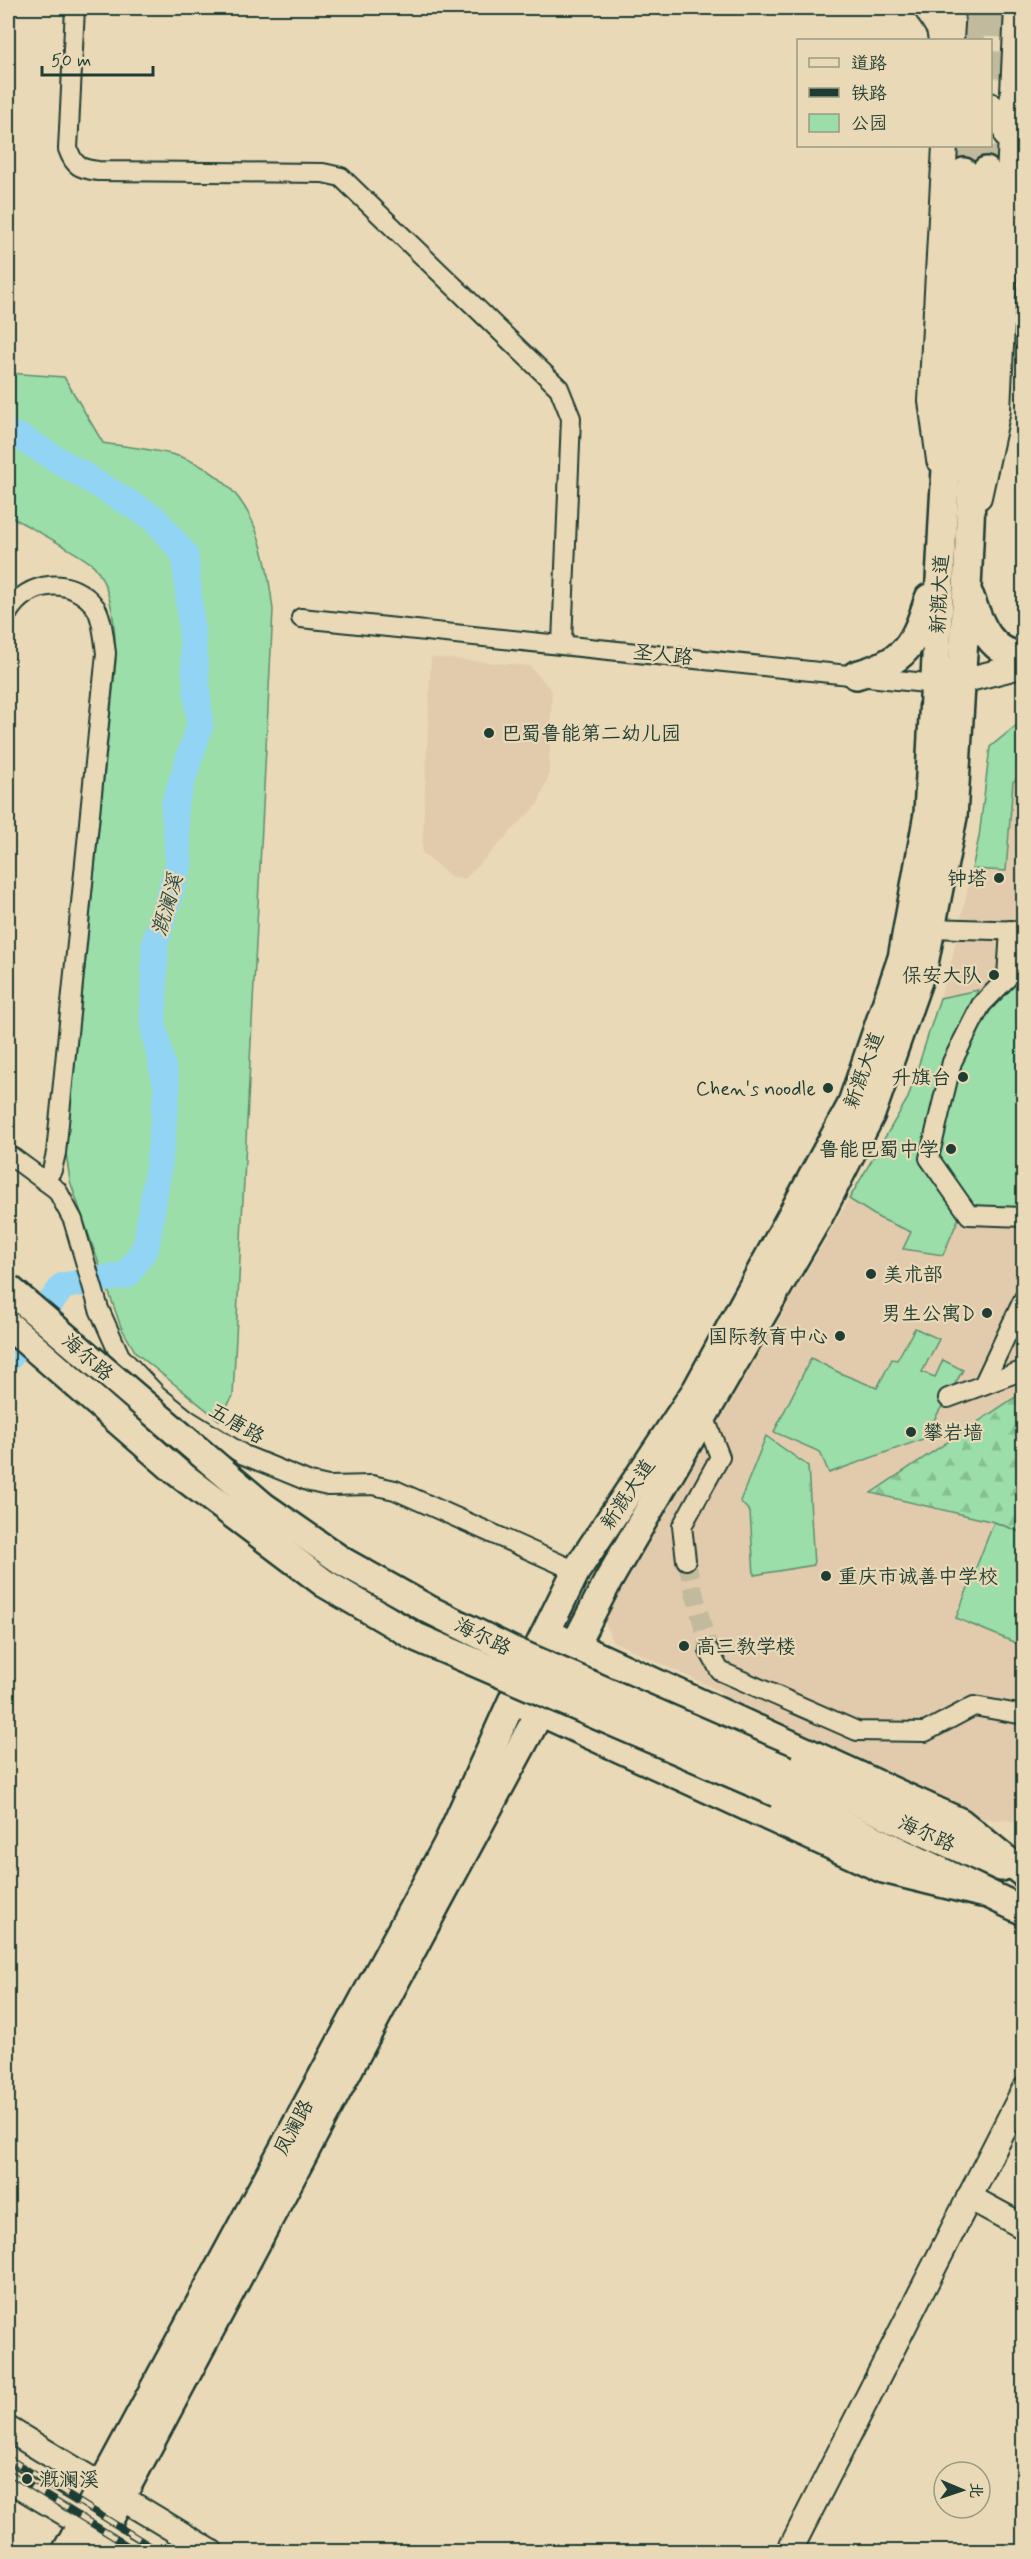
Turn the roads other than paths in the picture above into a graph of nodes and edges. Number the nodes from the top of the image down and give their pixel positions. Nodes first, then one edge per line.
1 (75, 8) edge
2 (926, 8) edge
3 (953, 8) edge
4 (1017, 8) edge
5 (941, 39) edge
6 (951, 39) edge
7 (1023, 73) edge
8 (1001, 108) edge
9 (945, 147) edge
10 (944, 502) junction
11 (969, 546) junction
12 (940, 563) junction
13 (967, 588) junction
14 (8, 613) edge
15 (301, 618) dead end
16 (562, 643) junction
17 (1023, 656) edge
18 (1023, 666) edge
19 (856, 675) junction
20 (963, 681) junction
21 (935, 684) junction
22 (931, 928) junction
23 (1017, 931) edge
24 (1023, 961) edge
25 (1008, 977) junction
26 (8, 1154) edge
27 (45, 1181) junction
28 (1023, 1217) edge
29 (8, 1287) edge
30 (1023, 1298) edge
31 (8, 1325) edge
32 (1023, 1370) edge
33 (983, 1385) junction
34 (948, 1398) dead end
35 (704, 1416) junction
36 (686, 1560) tunnel mouth
37 (576, 1571) junction
38 (546, 1633) junction
39 (575, 1646) junction
40 (709, 1651) tunnel mouth
41 (513, 1699) junction
42 (540, 1712) junction
43 (1023, 1715) edge
44 (782, 1782) junction
45 (1023, 1875) edge
46 (981, 1893) junction
47 (1023, 1911) edge
48 (1023, 2090) edge
49 (969, 2197) junction
50 (1023, 2227) edge
51 (8, 2429) edge
52 (8, 2479) edge
53 (112, 2491) junction
54 (92, 2536) edge
55 (66, 2552) edge
56 (130, 2552) edge
57 (211, 2552) edge
58 (789, 2552) edge

1 - 16 street
2 - 5 street
3 - 6 street
4 - 8 street, 新溉大道
7 - 8 street
8 - 11 street, 新溉大道
9 - 10 street, 新溉大道
10 - 11 main road, 新溉大道
10 - 12 main road, 新溉大道
11 - 13 main road, 新溉大道
12 - 19 main road
12 - 21 main road, 新溉大道
13 - 17 main road
13 - 20 main road, 新溉大道
14 - 27 street
15 - 16 street, 圣人路
16 - 19 street, 圣人路
18 - 20 street, 圣人路
19 - 21 street, 圣人路
20 - 21 street, 圣人路
20 - 22 main road, 新溉大道
21 - 37 main road, 新溉大道
22 - 23 street
22 - 35 main road, 新溉大道
23 - 25 street
24 - 25 street
25 - 28 street
26 - 27 street, 五唐路
27 - 37 street, 五唐路
29 - 44 main road, 海尔路, bridge
30 - 33 street
31 - 44 main road, 海尔路, bridge
32 - 33 street
33 - 34 street
35 - 36 street
35 - 39 main road, 新溉大道
37 - 38 main road, 新溉大道
38 - 39 main road
38 - 41 main road, 新溉大道
39 - 42 main road, 新溉大道
39 - 45 main road
40 - 43 street
41 - 42 main road
41 - 53 main road, 凤澜路
42 - 46 main road
42 - 53 main road, 凤澜路
44 - 45 main road, 海尔路
44 - 46 main road, 海尔路
46 - 47 main road, 海尔路
48 - 49 street
49 - 50 street
49 - 58 street
51 - 53 street
52 - 54 street
53 - 54 main road, 凤澜路
53 - 57 street
54 - 55 main road, 凤澜路
54 - 56 street

